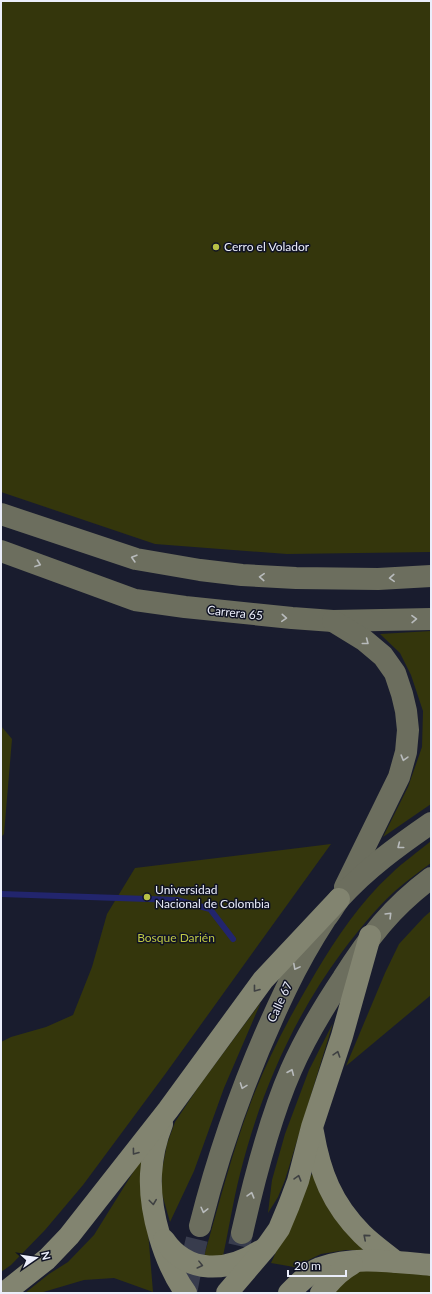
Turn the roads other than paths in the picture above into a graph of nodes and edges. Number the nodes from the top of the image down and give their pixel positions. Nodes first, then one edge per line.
1 (1, 514) edge
2 (1, 551) edge
3 (431, 576) edge
4 (431, 619) edge
5 (333, 621) junction
6 (431, 822) edge
7 (431, 878) edge
8 (340, 899) junction
9 (370, 936) junction
10 (168, 1110) junction
11 (312, 1128) junction
12 (200, 1226) tunnel mouth
13 (242, 1233) tunnel mouth
14 (160, 1234) junction
15 (267, 1246) junction
16 (361, 1260) junction
17 (396, 1262) junction
18 (431, 1265) edge
19 (4, 1293) edge
20 (186, 1293) edge
21 (227, 1293) edge
22 (289, 1293) edge
23 (321, 1293) edge

3 -> 1 main road
2 -> 5 main road, Carrera 65
5 -> 4 main road, Carrera 65
5 -> 8 main road
6 -> 8 main road, Calle 67
9 -> 7 main road
8 -> 10 main road
8 -> 12 main road, Calle 67
11 -> 9 main road
13 -> 9 main road
10 -> 14 main road
10 -> 19 main road
15 -> 11 main road
17 -> 11 main road
14 -> 15 main road
14 - 20 main road
15 - 21 main road
16 - 17 main road
16 - 22 main road
16 - 23 main road
17 - 18 main road

